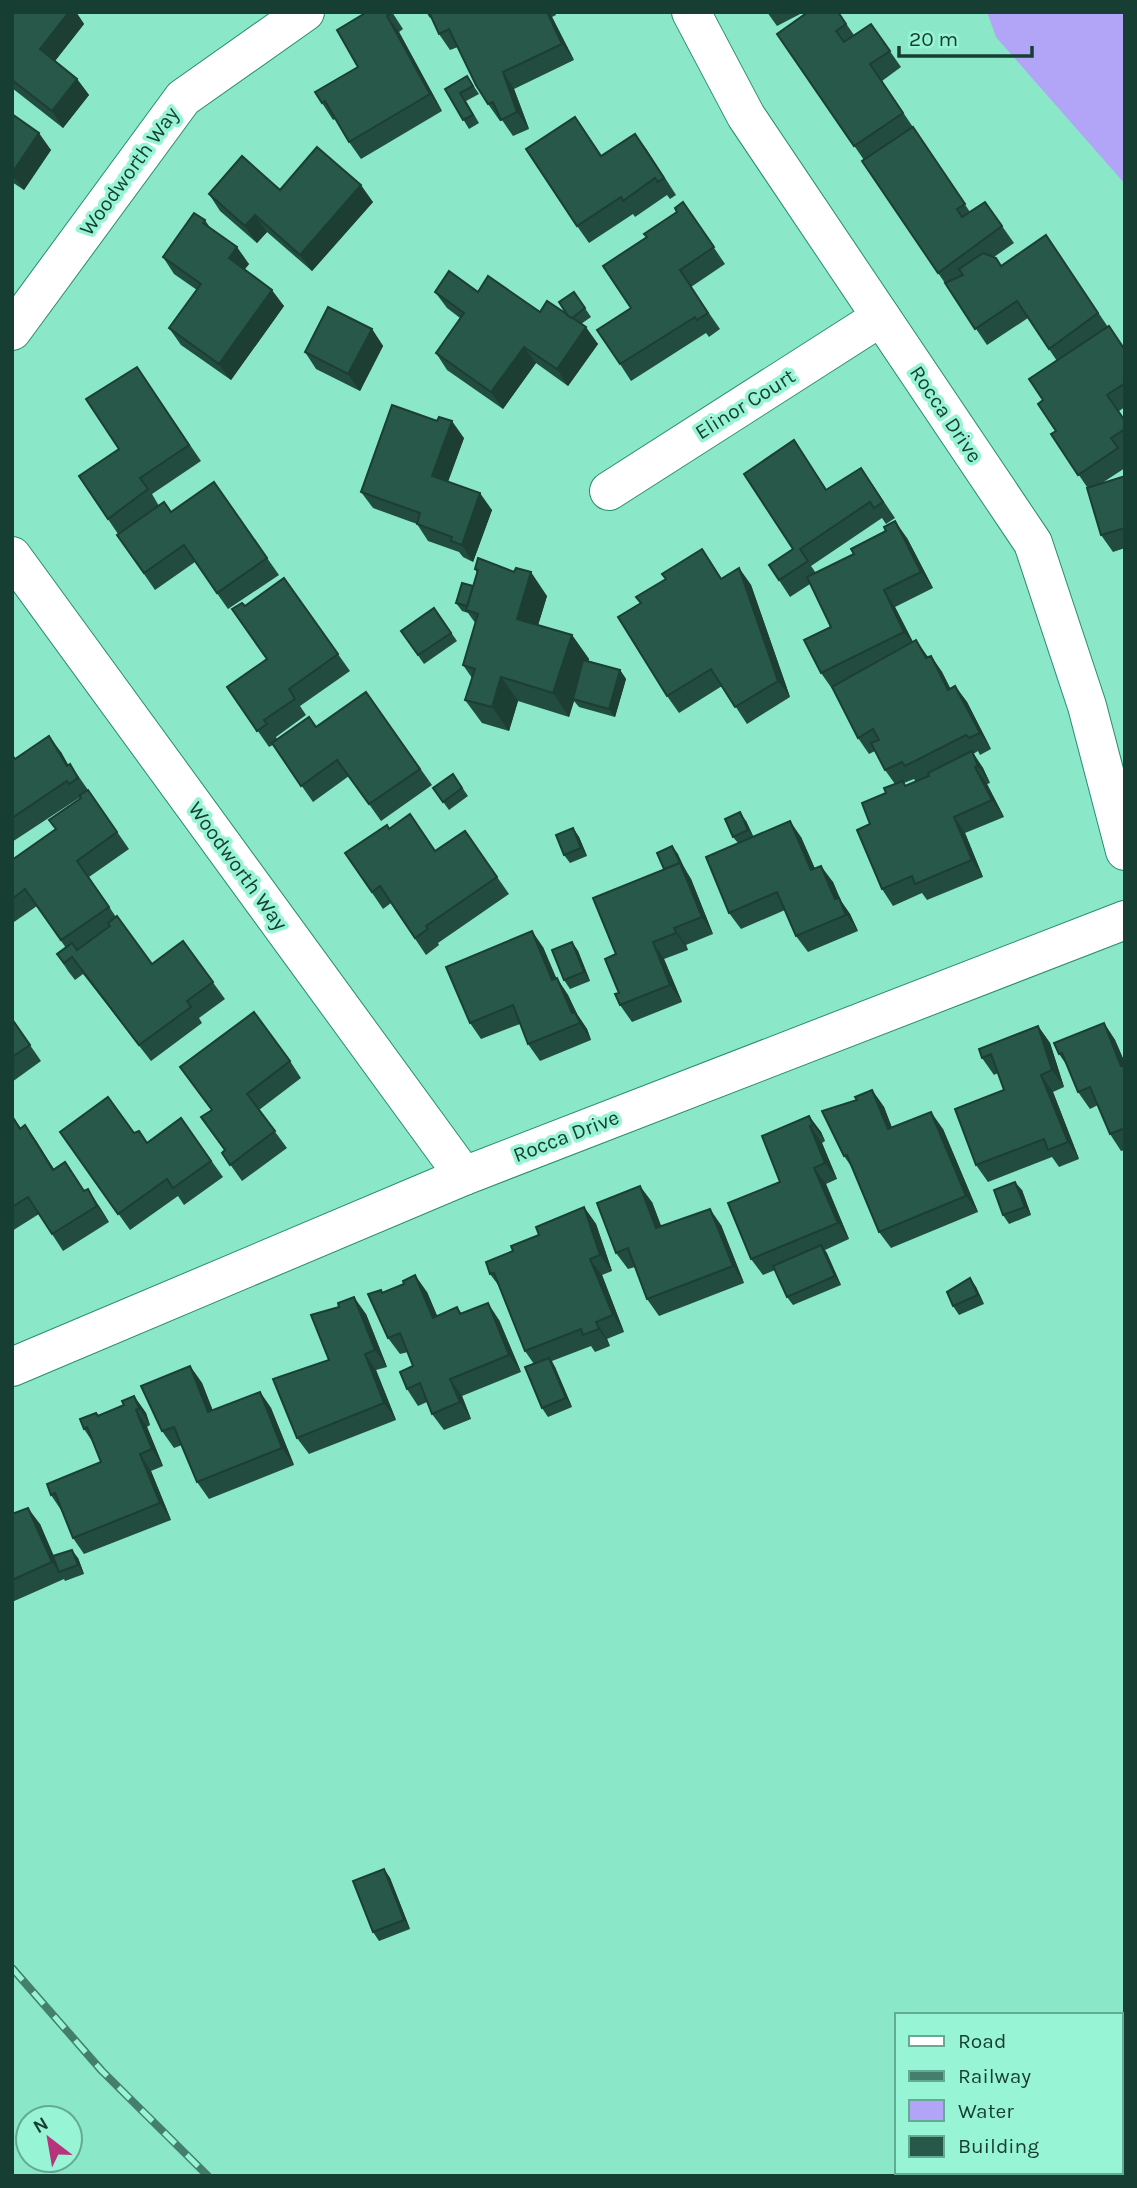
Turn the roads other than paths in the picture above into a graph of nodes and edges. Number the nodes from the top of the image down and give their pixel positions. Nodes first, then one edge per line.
1 (305, 12) edge
2 (691, 12) edge
3 (881, 317) junction
4 (12, 331) edge
5 (609, 491) dead end
6 (12, 556) edge
7 (1125, 851) edge
8 (1125, 920) edge
9 (464, 1176) junction
10 (12, 1367) edge

1 - 4 street, Woodworth Way
2 - 3 street, Rocca Drive
3 - 5 street, Elinor Court
3 - 7 street, Rocca Drive
6 - 9 street, Woodworth Way
8 - 9 street, Rocca Drive
9 - 10 street, Rocca Drive

